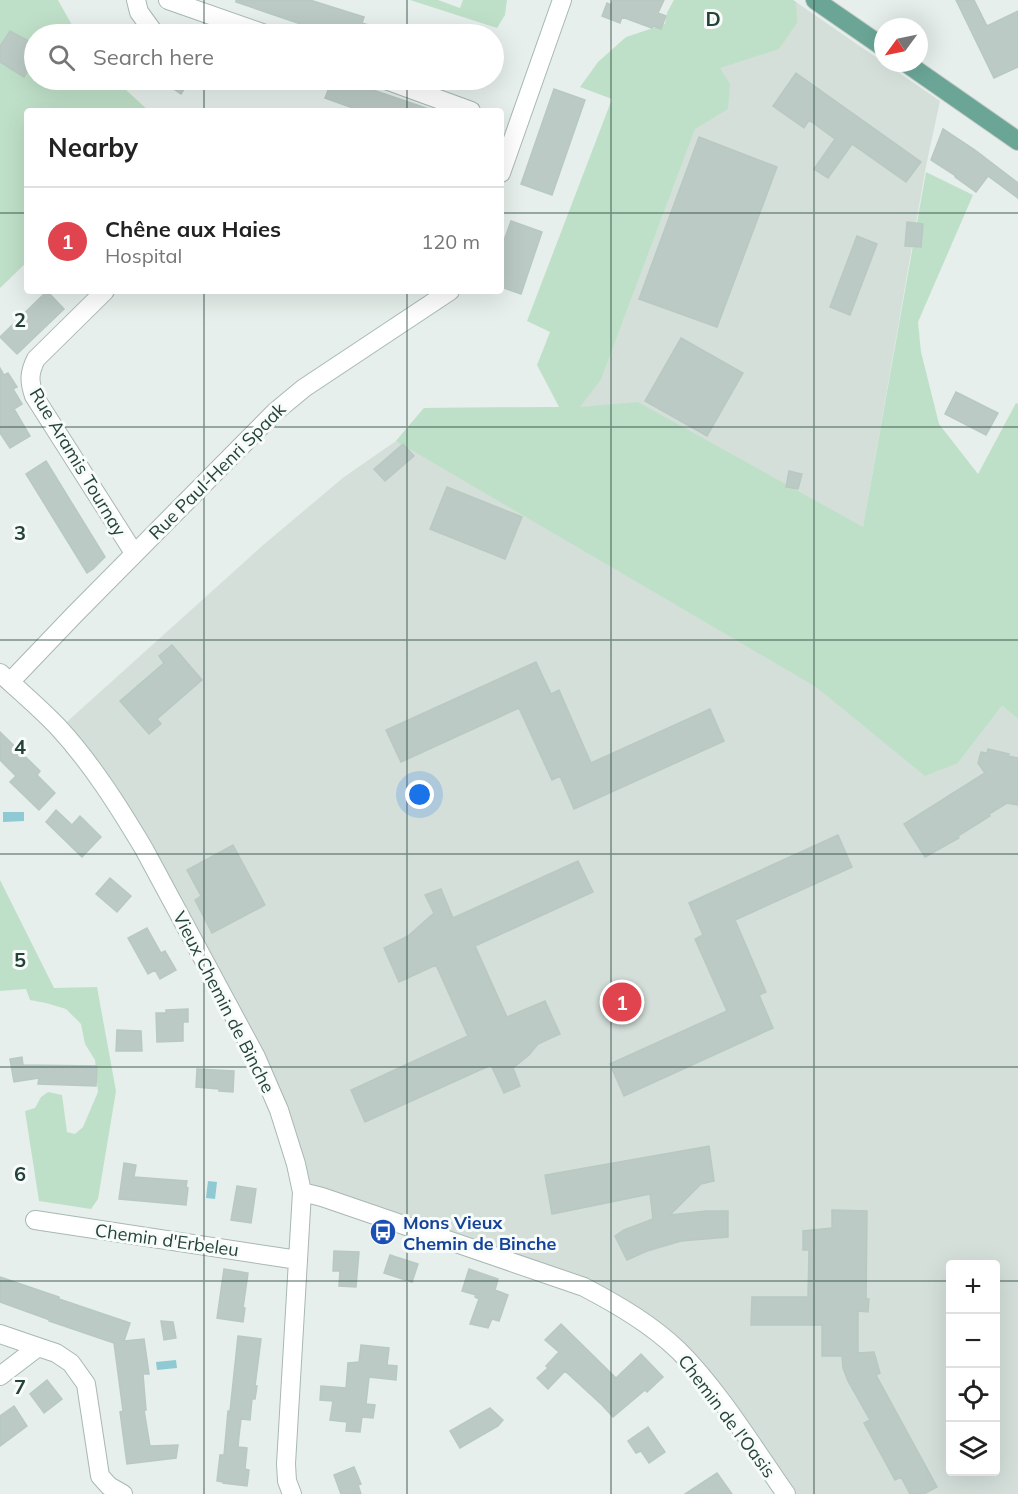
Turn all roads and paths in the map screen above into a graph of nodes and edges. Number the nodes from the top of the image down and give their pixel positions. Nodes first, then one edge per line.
1 (136, 0) edge
2 (168, 0) edge
3 (562, 0) edge
4 (819, 1) edge
5 (148, 24) edge
6 (220, 24) edge
7 (874, 41) edge
8 (919, 72) edge
9 (414, 90) edge
10 (463, 108) edge
11 (509, 125) edge
12 (1018, 141) edge
13 (504, 155) edge
14 (102, 294) edge
15 (445, 294) edge
16 (134, 554) junction
17 (5, 678) edge
18 (302, 1192) junction
19 (35, 1221) dead end
20 (298, 1260) junction
21 (0, 1334) edge
22 (38, 1347) junction
23 (0, 1376) edge
24 (123, 1494) edge
25 (292, 1494) edge
26 (786, 1494) edge

1 - 5 street
2 - 6 street
3 - 11 street
4 - 7 main road
8 - 12 main road
9 - 10 street
11 - 13 street
14 - 16 street, Rue Aramis Tournay
15 - 16 street, Rue Paul-Henri Spaak
16 - 17 street, Rue Paul-Henri Spaak
17 - 18 street, Vieux Chemin de Binche
18 - 20 street, Vieux Chemin de Binche
18 - 26 street, Chemin de l'Oasis
19 - 20 street, Chemin d'Erbeleu
20 - 25 street, Vieux Chemin de Binche
21 - 22 street
22 - 23 street
22 - 24 street

